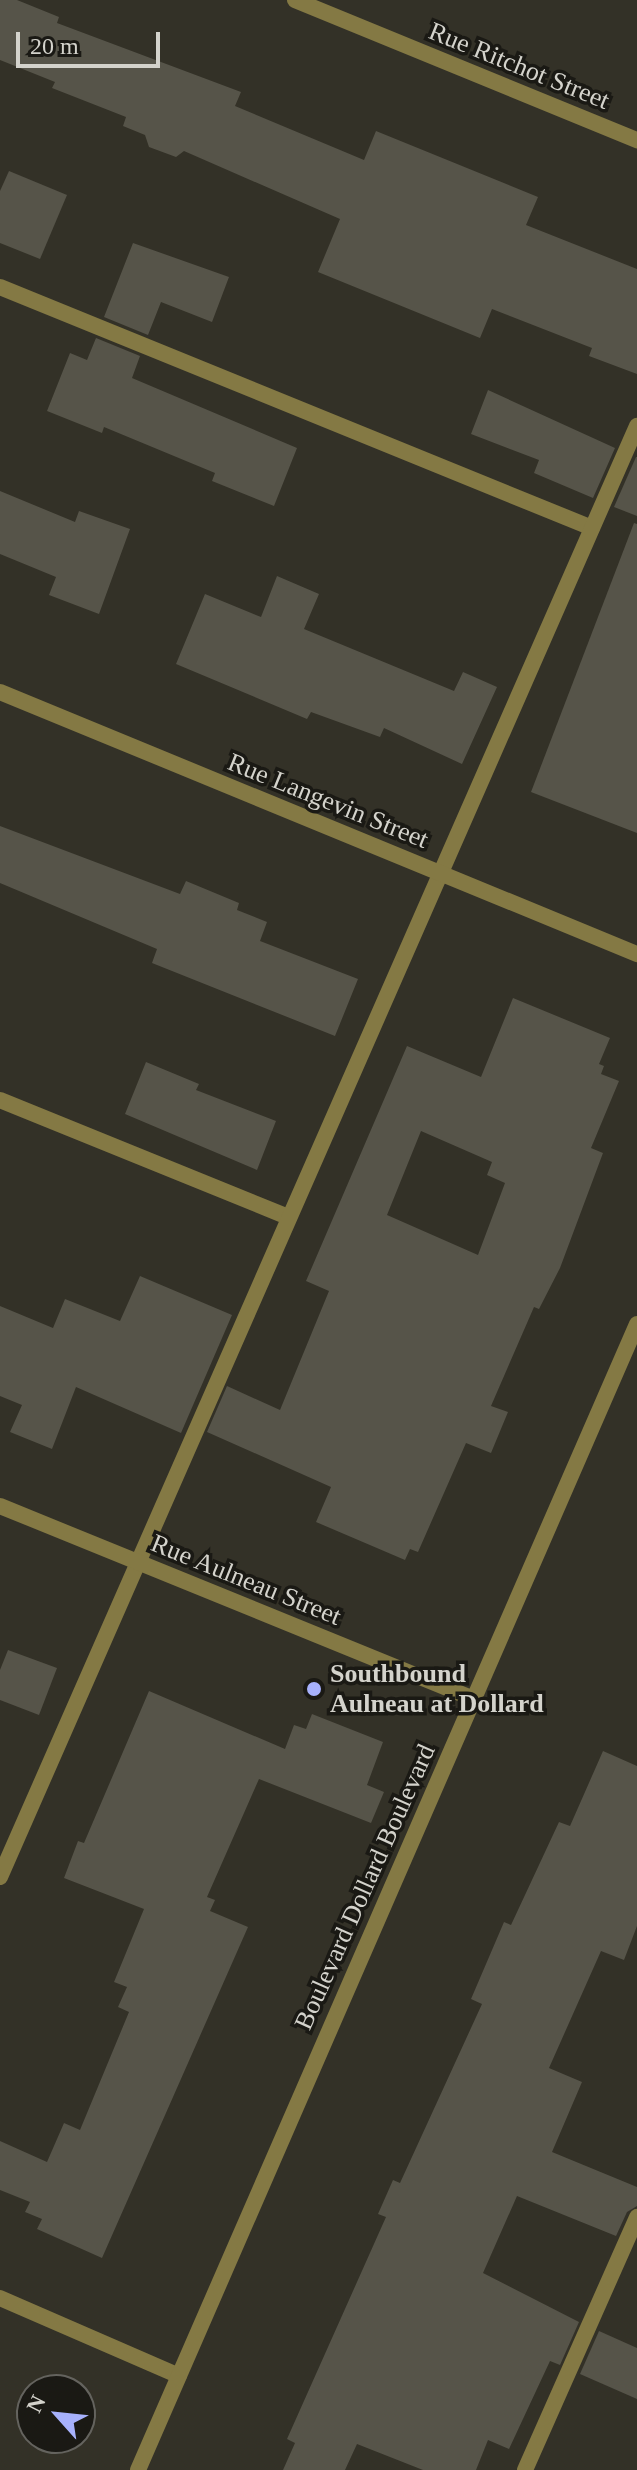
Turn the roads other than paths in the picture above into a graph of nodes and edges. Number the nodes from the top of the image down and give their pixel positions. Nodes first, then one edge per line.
1 (295, 0) edge
2 (637, 140) edge
3 (0, 287) edge
4 (637, 426) edge
5 (592, 528) junction
6 (0, 692) edge
7 (440, 873) junction
8 (637, 954) edge
9 (0, 1100) edge
10 (288, 1217) junction
11 (637, 1324) edge
12 (0, 1506) edge
13 (136, 1561) junction
14 (474, 1699) junction
15 (0, 1877) edge
16 (637, 2217) edge
17 (0, 2298) edge
18 (179, 2376) junction
19 (138, 2470) edge
20 (525, 2470) edge

1 - 2 street, Rue Ritchot Street
3 - 5 street
4 - 5 street
5 - 7 street
6 - 7 street, Rue Langevin Street
7 - 8 street, Rue Langevin Street
7 - 10 street
9 - 10 street
10 - 13 street
11 - 14 street, Boulevard Dollard Boulevard
12 - 13 street, Rue Aulneau Street
13 - 14 street, Rue Aulneau Street
13 - 15 street
14 - 18 street, Boulevard Dollard Boulevard
16 - 20 street
17 - 18 street
18 - 19 street, Boulevard Dollard Boulevard

